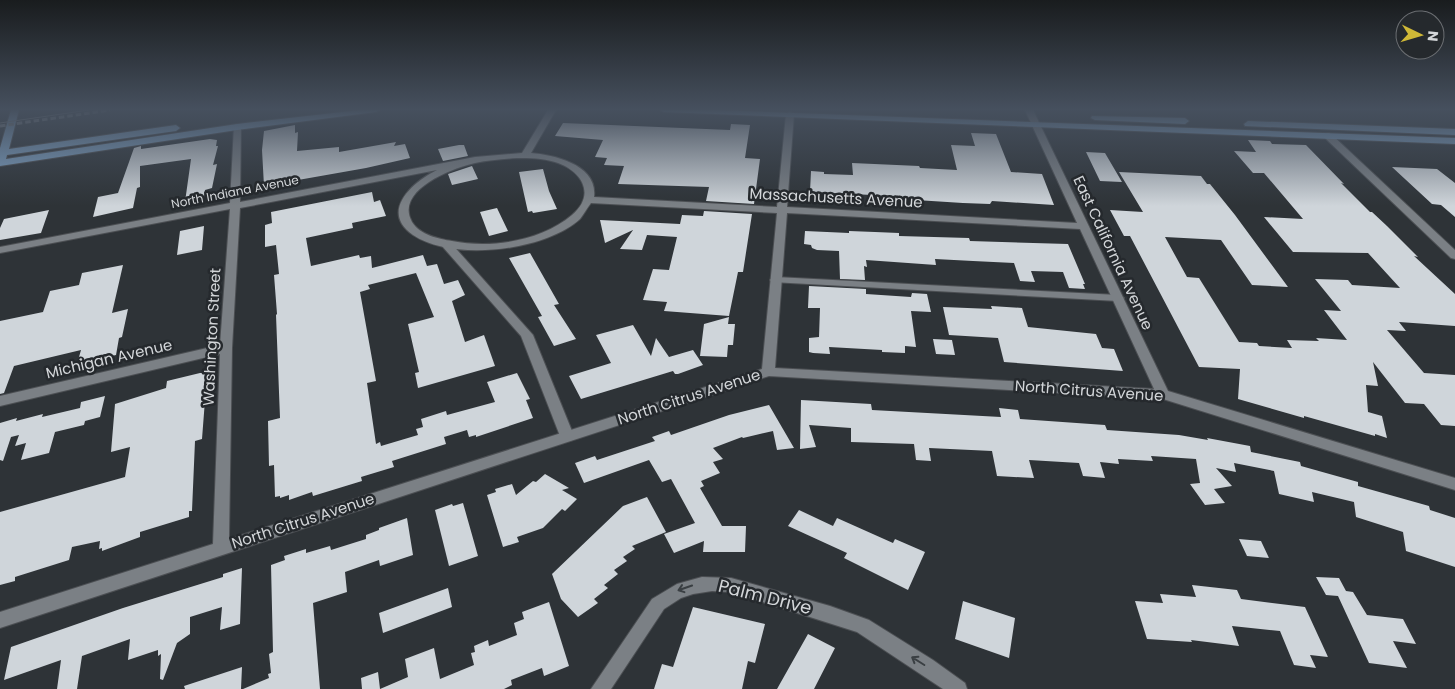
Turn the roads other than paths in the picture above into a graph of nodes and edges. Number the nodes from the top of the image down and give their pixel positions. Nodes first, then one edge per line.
1 (77, 142) edge
2 (137, 142) edge
3 (236, 142) edge
4 (532, 142) edge
5 (788, 142) edge
6 (1044, 142) edge
7 (1335, 142) edge
8 (1, 153) edge
9 (524, 155) junction
10 (475, 160) junction
11 (0, 163) edge
12 (588, 200) junction
13 (235, 204) junction
14 (783, 211) junction
15 (1083, 226) junction
16 (446, 244) junction
17 (0, 250) edge
18 (1455, 256) edge
19 (776, 280) junction
20 (1118, 298) junction
21 (226, 348) junction
22 (768, 372) junction
23 (1163, 394) junction
24 (0, 401) edge
25 (567, 436) junction
26 (1455, 484) edge
27 (221, 548) junction
28 (0, 620) edge
29 (600, 689) edge
30 (958, 689) edge

1 - 8 main road
2 - 11 main road
3 - 13 street, Washington Street
4 - 9 street
5 - 14 street
6 - 15 street, East California Avenue
7 - 18 street
8 - 11 main road
9 - 10 street
9 - 12 street
10 - 13 street, North Indiana Avenue
10 - 16 street
12 - 14 street, Massachusetts Avenue
12 - 16 street
13 - 17 street, North Indiana Avenue
13 - 21 street, Washington Street
14 - 15 street, Massachusetts Avenue
14 - 19 street
15 - 20 street, East California Avenue
16 - 25 street
19 - 20 street
19 - 22 street
20 - 23 street, East California Avenue
21 - 24 street, Michigan Avenue
21 - 27 street, Washington Street
22 - 23 street, North Citrus Avenue
22 - 25 street, North Citrus Avenue
23 - 26 street, North Citrus Avenue
25 - 27 street, North Citrus Avenue
27 - 28 street, North Citrus Avenue
30 -> 29 street, Palm Drive

